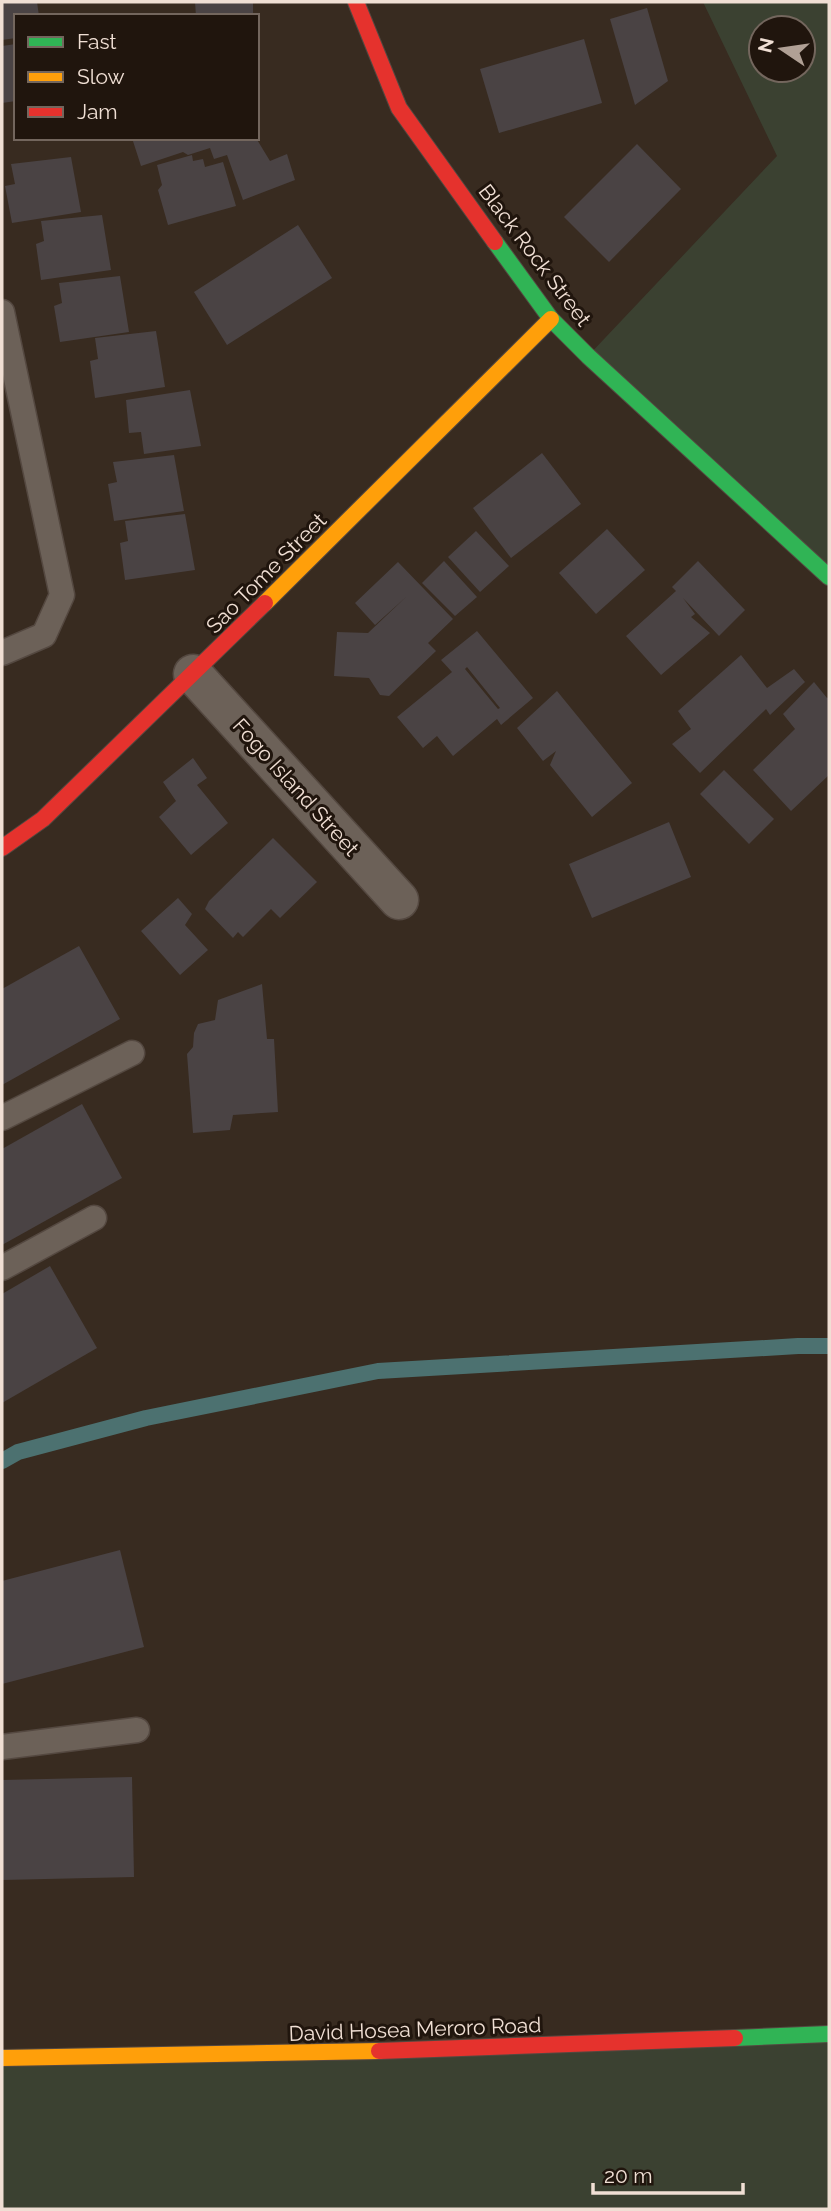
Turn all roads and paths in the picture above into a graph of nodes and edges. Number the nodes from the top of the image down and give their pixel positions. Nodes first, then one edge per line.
1 (356, 2) edge
2 (2, 312) edge
3 (551, 318) junction
4 (829, 577) edge
5 (2, 653) edge
6 (193, 674) junction
7 (2, 848) edge
8 (399, 900) dead end
9 (132, 1053) dead end
10 (2, 1118) edge
11 (94, 1218) dead end
12 (2, 1268) edge
13 (137, 1730) dead end
14 (2, 1747) edge
15 (829, 2034) edge
16 (2, 2058) edge

1 - 3 street, Black Rock Street
2 - 5 lane
3 - 4 street, Black Rock Street
3 - 6 street, Sao Tome Street
6 - 7 street, Sao Tome Street
6 - 8 street, Fogo Island Street
9 - 10 lane
11 - 12 lane
13 - 14 lane
15 - 16 street, David Hosea Meroro Road

